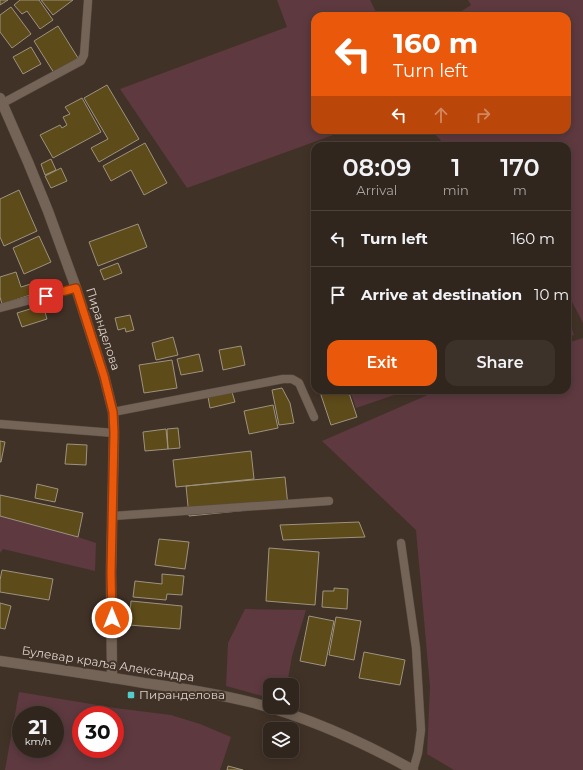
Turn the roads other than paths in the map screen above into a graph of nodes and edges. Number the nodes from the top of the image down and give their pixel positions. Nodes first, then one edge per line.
1 (88, 1) edge
2 (1, 100) edge
3 (76, 288) junction
4 (0, 308) edge
5 (113, 412) junction
6 (314, 417) dead end
7 (0, 424) edge
8 (114, 433) junction
9 (329, 501) dead end
10 (113, 516) junction
11 (401, 543) dead end
12 (0, 661) edge
13 (112, 678) junction
14 (413, 770) edge

1 - 2 lane
2 - 3 street, Пиранделова
3 - 4 lane
3 - 5 street, Пиранделова
5 - 6 lane
5 - 8 street, Пиранделова
7 - 8 lane
8 - 10 street, Пиранделова
9 - 10 lane
10 - 13 street, Пиранделова
11 - 14 lane
12 - 13 street, Булевар краља Александра
13 - 14 street, Булевар краља Александра

